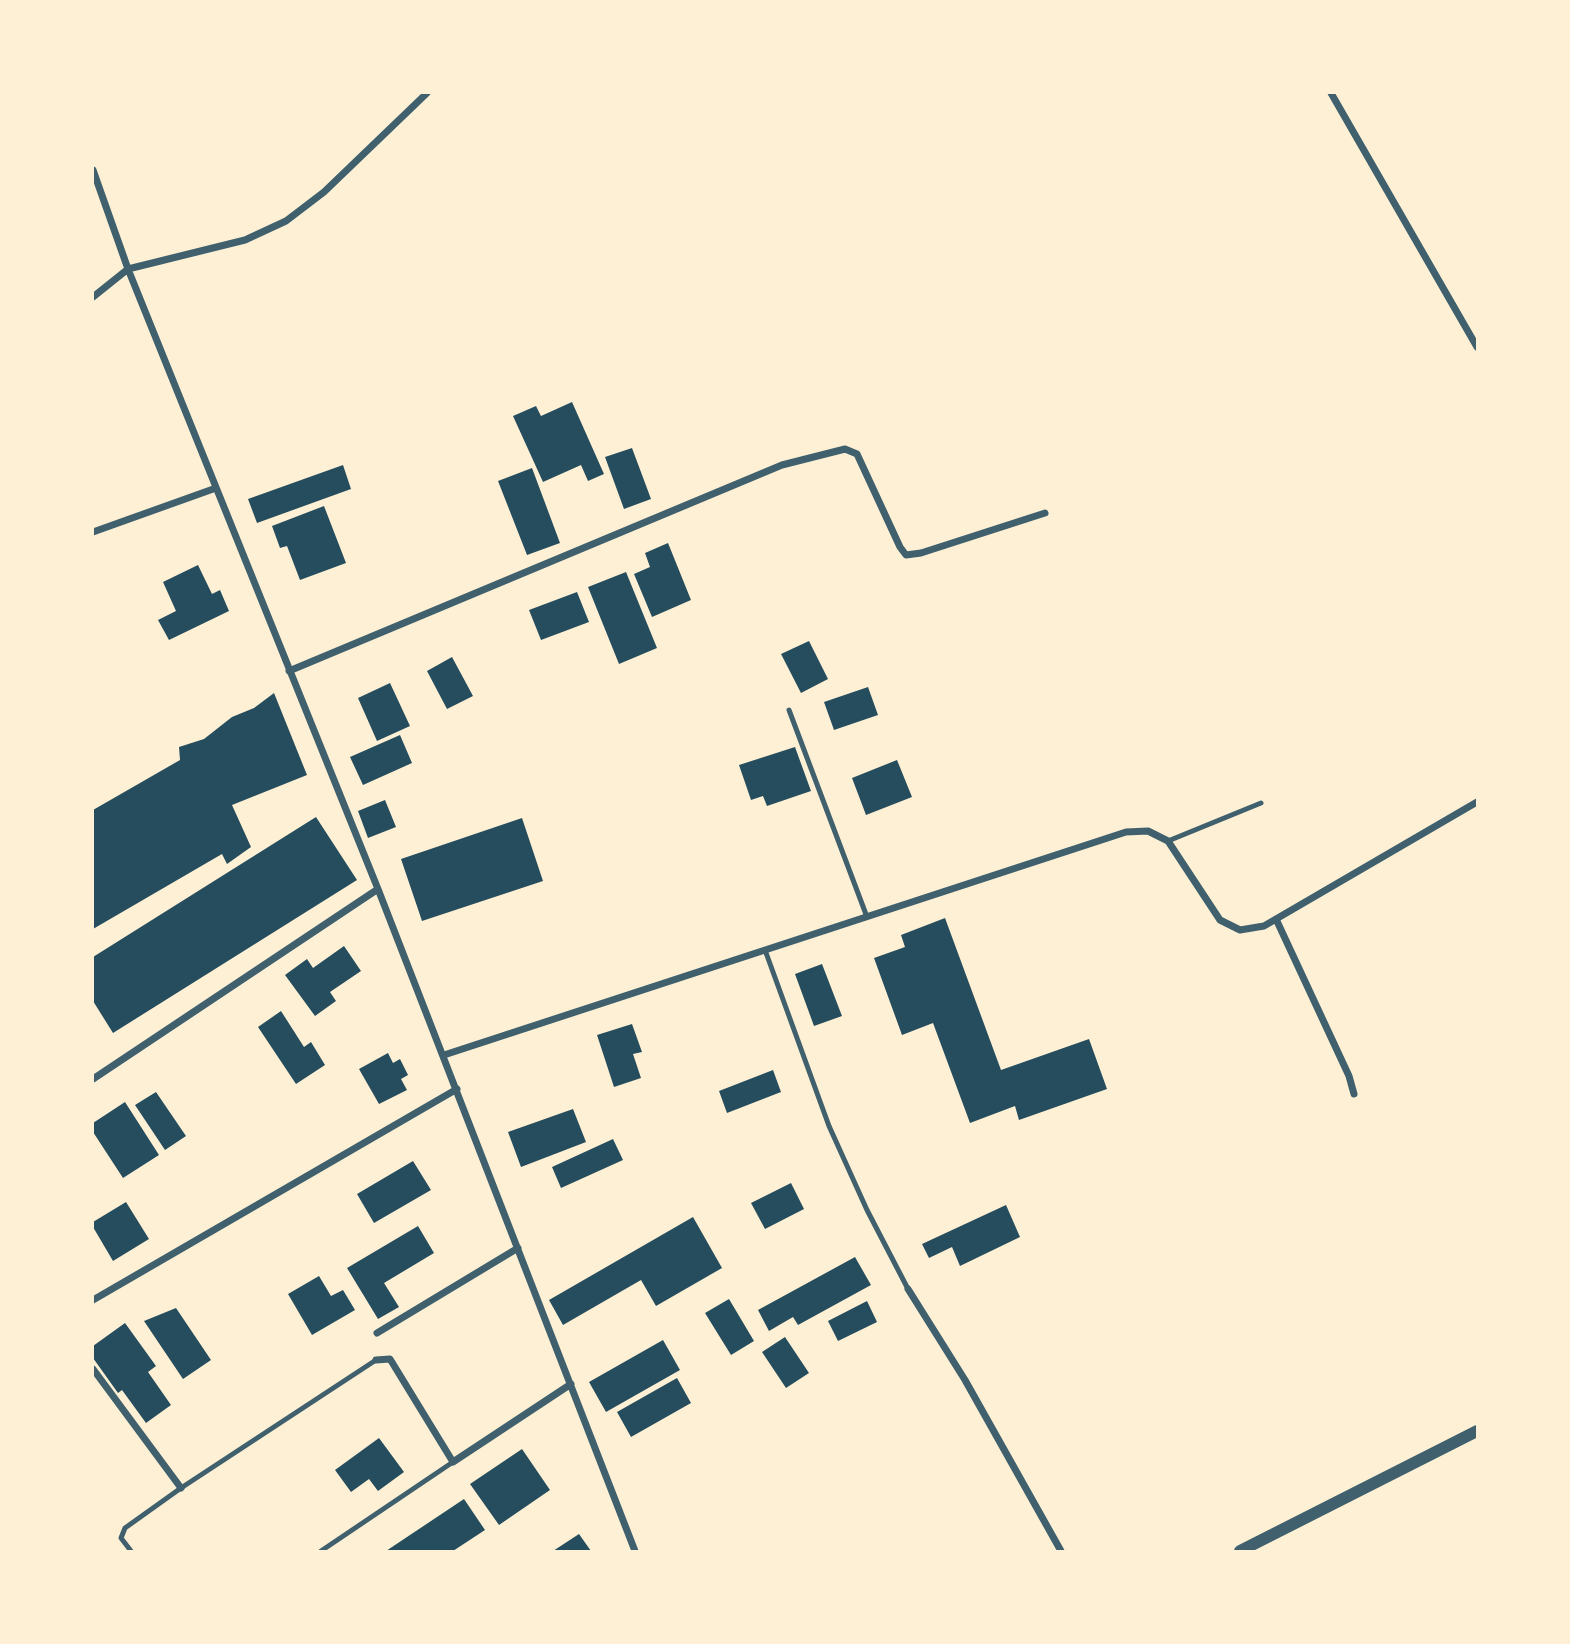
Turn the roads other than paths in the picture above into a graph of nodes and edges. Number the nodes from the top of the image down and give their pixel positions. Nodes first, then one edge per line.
1 (427, 93) edge
2 (1331, 93) edge
3 (93, 170) edge
4 (128, 269) junction
5 (93, 298) edge
6 (1477, 347) edge
7 (216, 488) junction
8 (1045, 513) dead end
9 (93, 532) edge
10 (289, 671) junction
11 (789, 710) dead end
12 (1261, 803) dead end
13 (1477, 803) edge
14 (1168, 841) junction
15 (378, 889) junction
16 (867, 917) junction
17 (1276, 919) junction
18 (765, 950) junction
19 (444, 1055) junction
20 (93, 1079) edge
21 (457, 1089) junction
22 (1354, 1094) dead end
23 (518, 1248) junction
24 (908, 1289) joint
25 (93, 1300) edge
26 (377, 1333) dead end
27 (376, 1360) joint
28 (93, 1369) edge
29 (571, 1384) junction
30 (1477, 1431) edge
31 (453, 1462) junction
32 (181, 1488) junction
33 (131, 1551) edge
34 (321, 1551) edge
35 (635, 1551) edge
36 (1061, 1551) edge
37 (1240, 1551) edge

1 - 4 street
2 - 6 street
3 - 4 street
4 - 5 street
4 - 7 street
7 - 9 street
7 - 10 street
8 - 10 street
10 - 15 street
11 - 16 lane
12 - 14 lane
13 - 17 street
14 - 16 street
14 - 17 street
15 - 19 street
15 - 20 street
16 - 18 street
17 - 22 street
18 - 19 street
18 - 24 lane
19 - 21 street
21 - 23 street
21 - 25 street
23 - 26 street
23 - 29 street
24 - 36 street
27 - 31 street
27 - 32 lane
28 - 32 street
29 - 31 street
29 - 35 street
30 - 37 street
31 - 34 lane
32 - 33 lane

